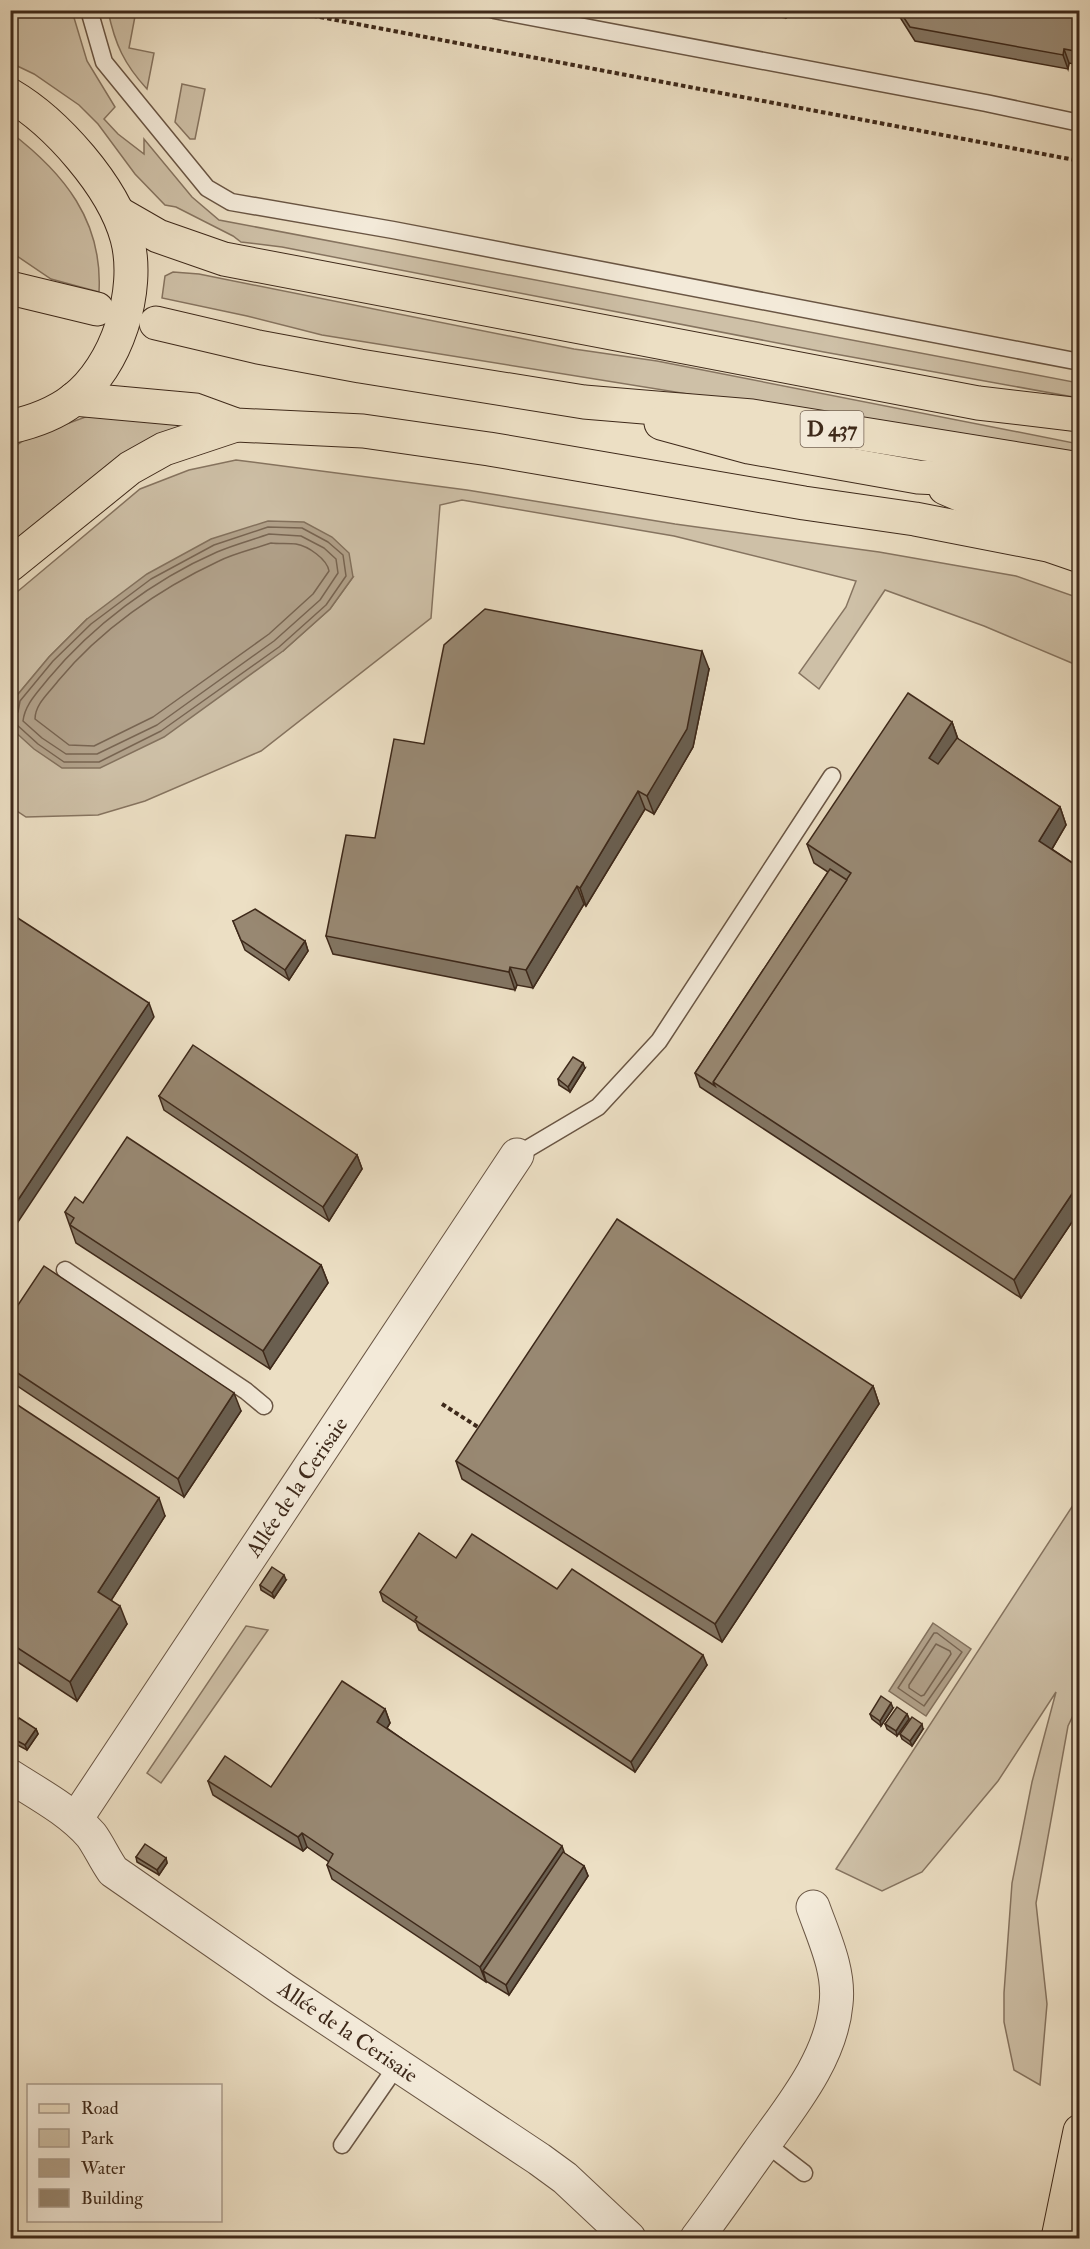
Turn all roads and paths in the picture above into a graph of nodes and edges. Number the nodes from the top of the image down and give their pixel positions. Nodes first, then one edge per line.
1 (89, 10) edge
2 (283, 10) edge
3 (494, 10) edge
4 (10, 95) edge
5 (1080, 123) edge
6 (1080, 161) edge
7 (118, 213) junction
8 (10, 288) edge
9 (97, 309) dead end
10 (156, 323) dead end
11 (1080, 362) edge
12 (74, 399) junction
13 (584, 402) junction
14 (978, 403) junction
15 (1080, 416) edge
16 (236, 425) junction
17 (10, 427) edge
18 (1080, 431) edge
19 (1080, 469) edge
20 (918, 477) junction
21 (1080, 500) edge
22 (1080, 534) edge
23 (1080, 556) edge
24 (10, 565) edge
25 (832, 776) dead end
26 (517, 1155) joint
27 (65, 1270) dead end
28 (442, 1404) dead end
29 (264, 1406) dead end
30 (489, 1433) edge
31 (10, 1776) edge
32 (76, 1819) junction
33 (813, 1907) dead end
34 (398, 2064) junction
35 (1080, 2131) edge
36 (765, 2143) junction
37 (342, 2145) dead end
38 (804, 2173) dead end
39 (629, 2238) edge
40 (697, 2238) edge
41 (1058, 2238) edge

1 - 11 lane
2 - 6 path
3 - 5 lane
4 - 7 main road
7 - 12 main road
7 - 14 main road
8 - 9 main road
10 - 13 main road, D 437
12 - 16 main road
12 - 17 main road
13 - 19 main road, D 437
13 - 20 main road, D 437
14 - 15 main road
14 - 18 main road
16 - 23 main road
16 - 24 main road
20 - 21 main road, D 437
20 - 22 main road
25 - 26 lane
26 - 32 street, Allée de la Cerisaie
27 - 29 lane
28 - 30 path
31 - 32 street, Allée de la Cerisaie
32 - 34 street, Allée de la Cerisaie
33 - 36 street
34 - 37 lane
34 - 39 street, Allée de la Cerisaie
35 - 41 main road
36 - 38 lane
36 - 40 street

